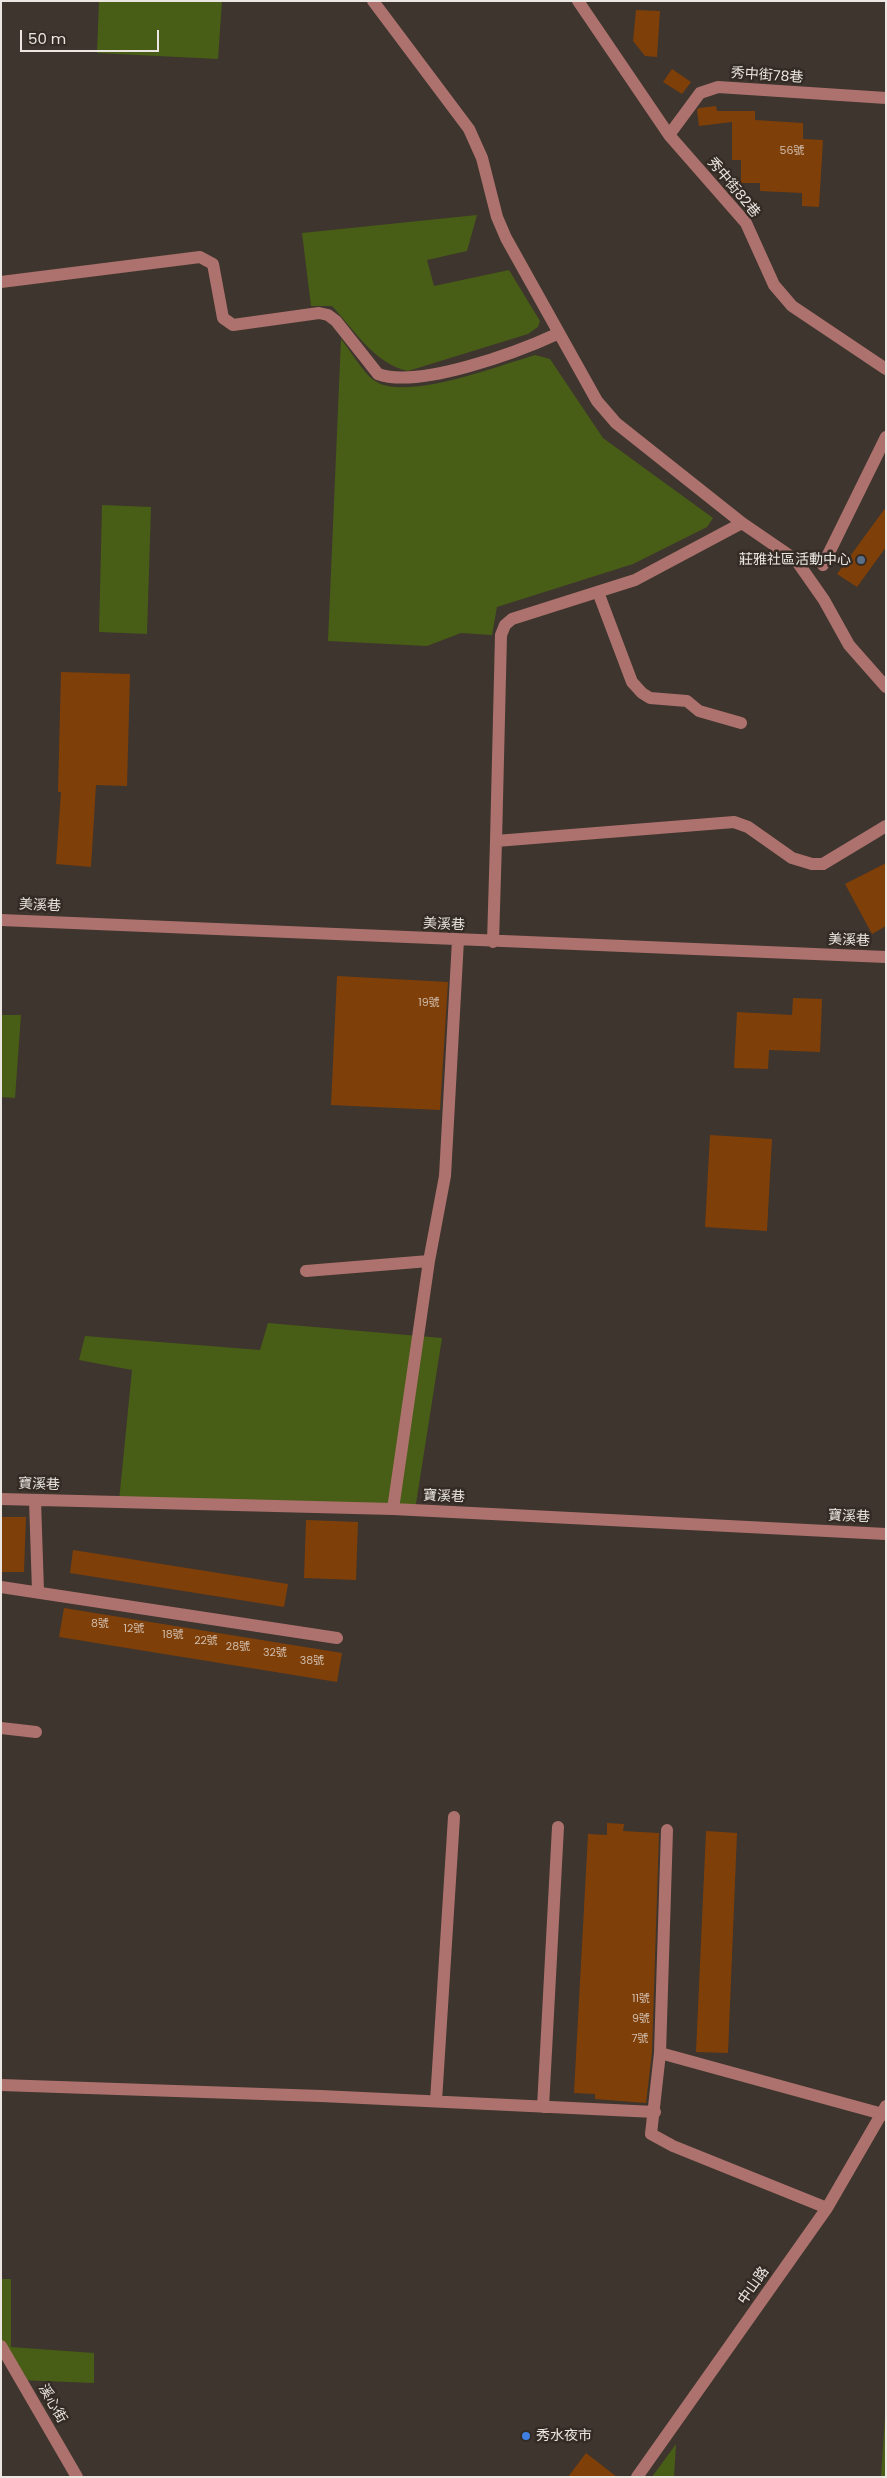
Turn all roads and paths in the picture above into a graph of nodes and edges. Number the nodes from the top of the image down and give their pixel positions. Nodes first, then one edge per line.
1 (373, 1) edge
2 (578, 1) edge
3 (886, 98) edge
4 (669, 135) junction
5 (1, 282) edge
6 (558, 334) junction
7 (886, 369) edge
8 (886, 438) edge
9 (742, 522) junction
10 (823, 565) dead end
11 (598, 592) junction
12 (886, 687) edge
13 (741, 723) dead end
14 (886, 826) edge
15 (496, 841) junction
16 (1, 920) edge
17 (458, 940) junction
18 (493, 942) junction
19 (886, 957) edge
20 (429, 1261) junction
21 (306, 1271) dead end
22 (1, 1499) edge
23 (35, 1500) junction
24 (394, 1509) junction
25 (886, 1534) edge
26 (1, 1587) edge
27 (38, 1590) junction
28 (337, 1638) dead end
29 (1, 1728) edge
30 (36, 1732) dead end
31 (454, 1817) dead end
32 (558, 1827) dead end
33 (667, 1830) dead end
34 (660, 2053) junction
35 (1, 2085) edge
36 (436, 2101) junction
37 (543, 2107) junction
38 (655, 2112) junction
39 (884, 2112) edge
40 (828, 2208) junction
41 (1, 2346) edge
42 (77, 2477) edge
43 (637, 2477) edge

1 - 6 street
2 - 4 street, 秀中街82巷
3 - 4 street, 秀中街78巷
4 - 7 street, 秀中街82巷
5 - 6 street
6 - 9 street
8 - 10 street
9 - 11 street
9 - 12 street
11 - 13 street
11 - 15 street
14 - 15 street
15 - 18 street
16 - 17 street, 美溪巷
17 - 18 street, 美溪巷
17 - 20 street
18 - 19 street, 美溪巷
20 - 21 street
20 - 24 street
22 - 23 street, 寶溪巷
23 - 24 street, 寶溪巷
23 - 27 street
24 - 25 street, 寶溪巷
26 - 27 street
27 - 28 street
29 - 30 street
31 - 36 street
32 - 37 street
33 - 34 street
34 - 38 street
34 - 39 street
35 - 36 street
36 - 37 street
37 - 38 street
38 - 40 street
39 - 40 street, 中山路
40 - 43 street, 中山路
41 - 42 street, 溪心街

